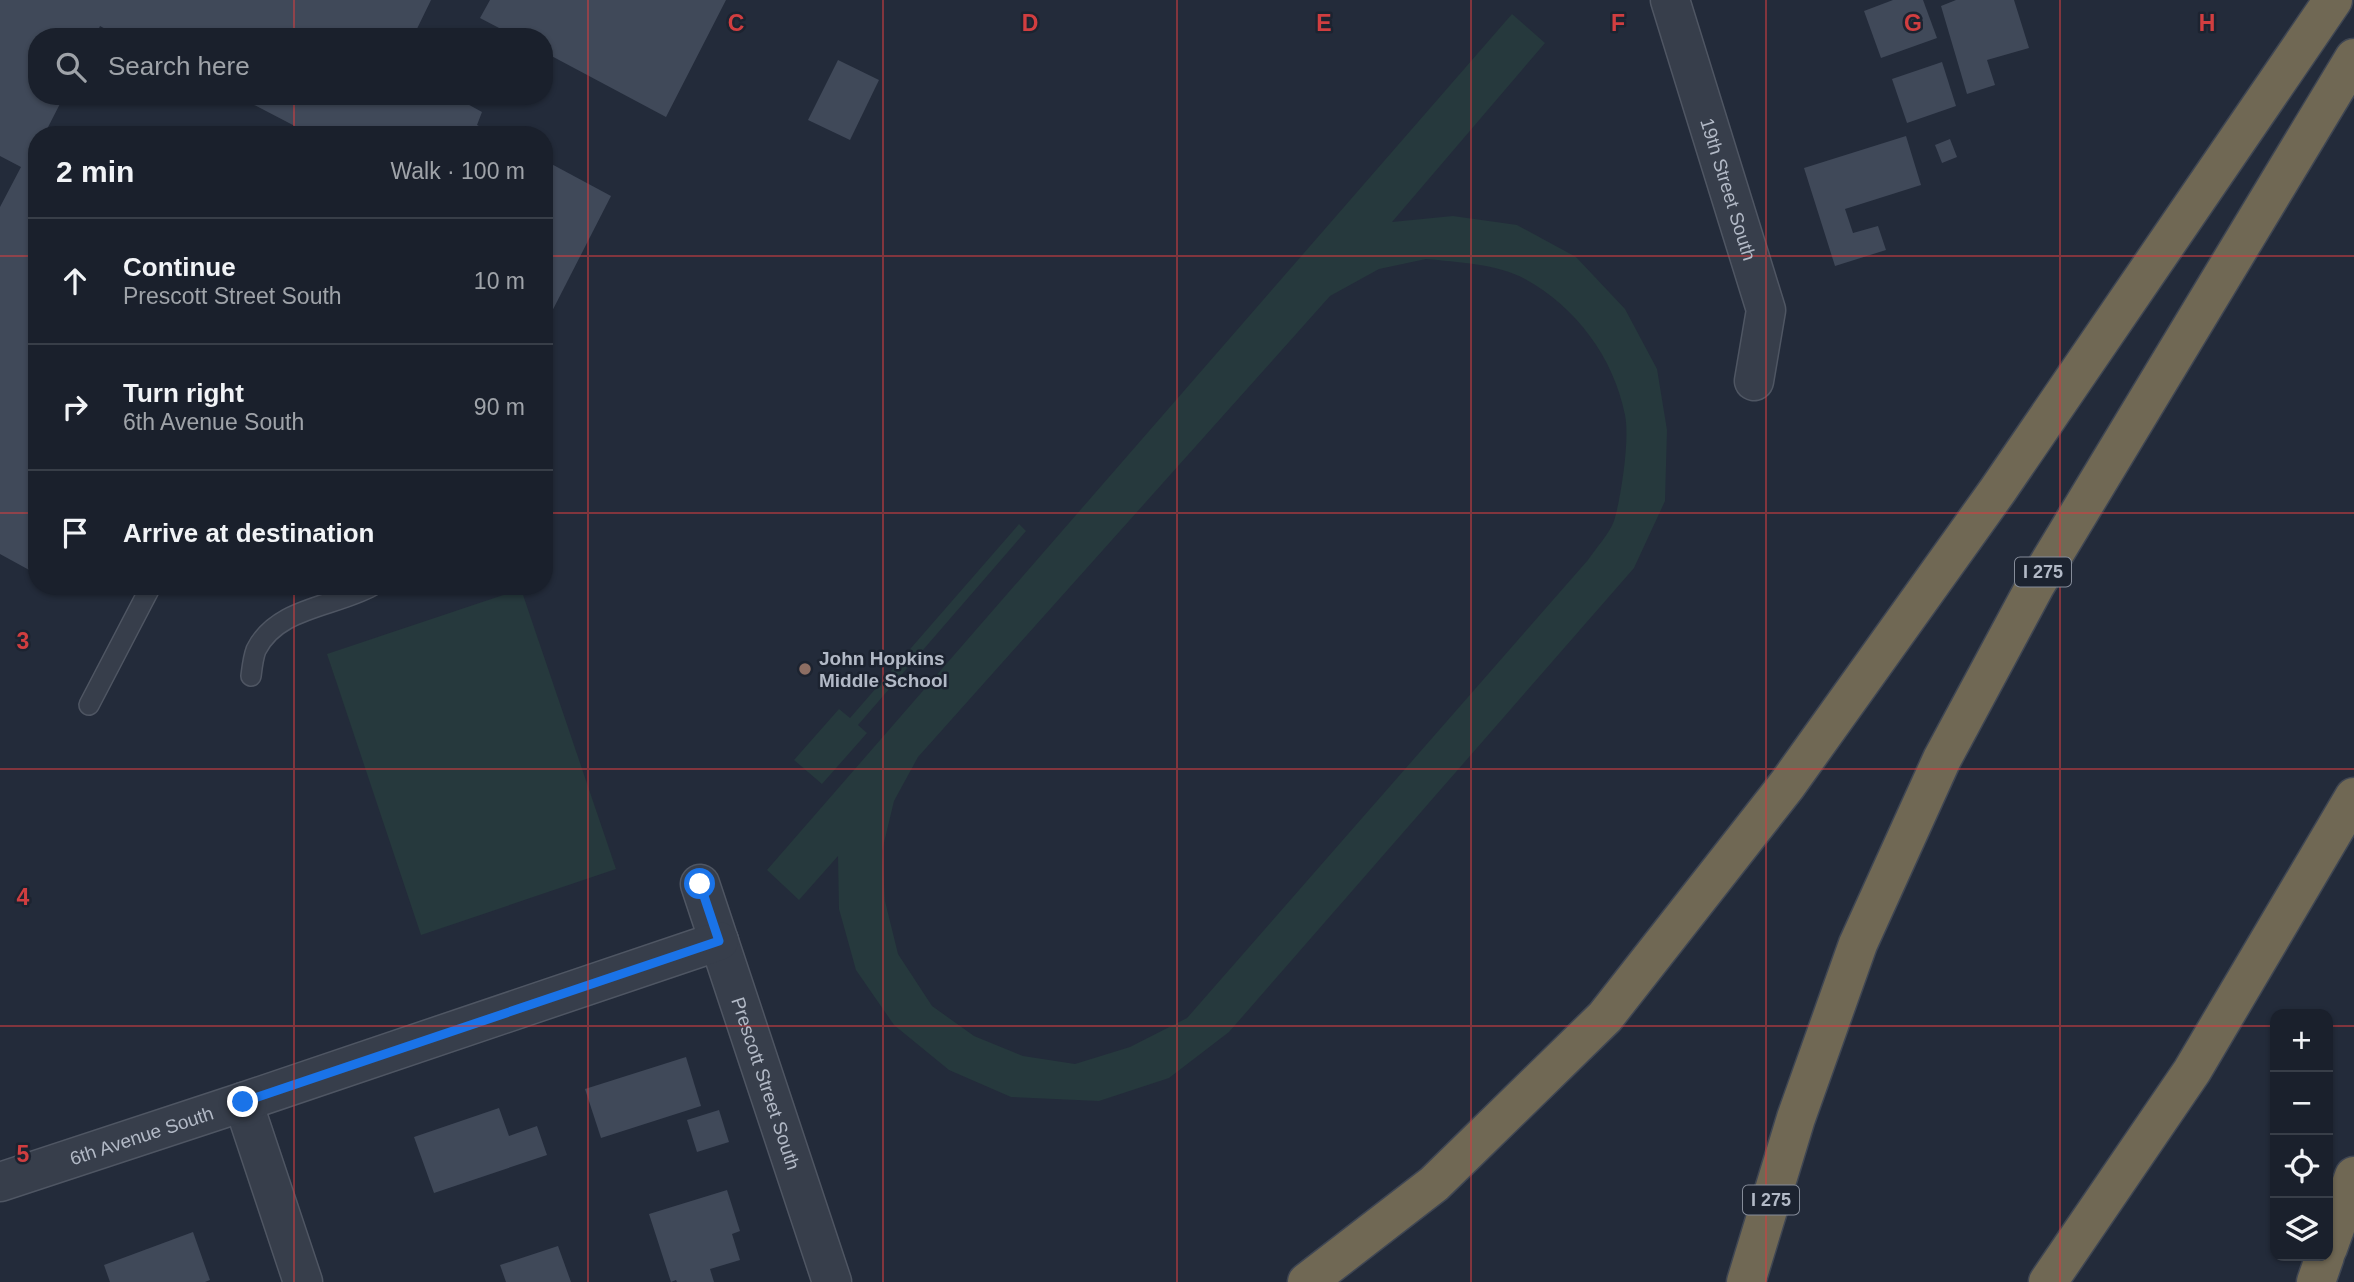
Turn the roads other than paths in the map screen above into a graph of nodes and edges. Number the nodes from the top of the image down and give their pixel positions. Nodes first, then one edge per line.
1 (2333, 0) edge
2 (1678, 2) edge
3 (2354, 58) edge
4 (1754, 381) dead end
5 (147, 595) edge
6 (348, 595) edge
7 (251, 676) dead end
8 (89, 705) dead end
9 (2354, 797) edge
10 (700, 884) dead end
11 (719, 941) junction
12 (243, 1102) junction
13 (2354, 1176) edge
14 (0, 1182) edge
15 (2333, 1234) edge
16 (2323, 1261) edge
17 (303, 1282) edge
18 (832, 1282) edge
19 (1307, 1282) edge
20 (1746, 1282) edge
21 (2048, 1282) edge
22 (2316, 1282) edge

1 - 19 highway
2 - 4 street, 19th Street South
3 - 20 highway, I 275
5 - 8 lane
6 - 7 lane
9 - 21 highway
10 - 11 street, Prescott Street South
11 - 12 street, 6th Avenue South
11 - 18 street, Prescott Street South
12 - 14 street, 6th Avenue South
12 - 17 street
13 - 15 highway
16 - 22 highway

